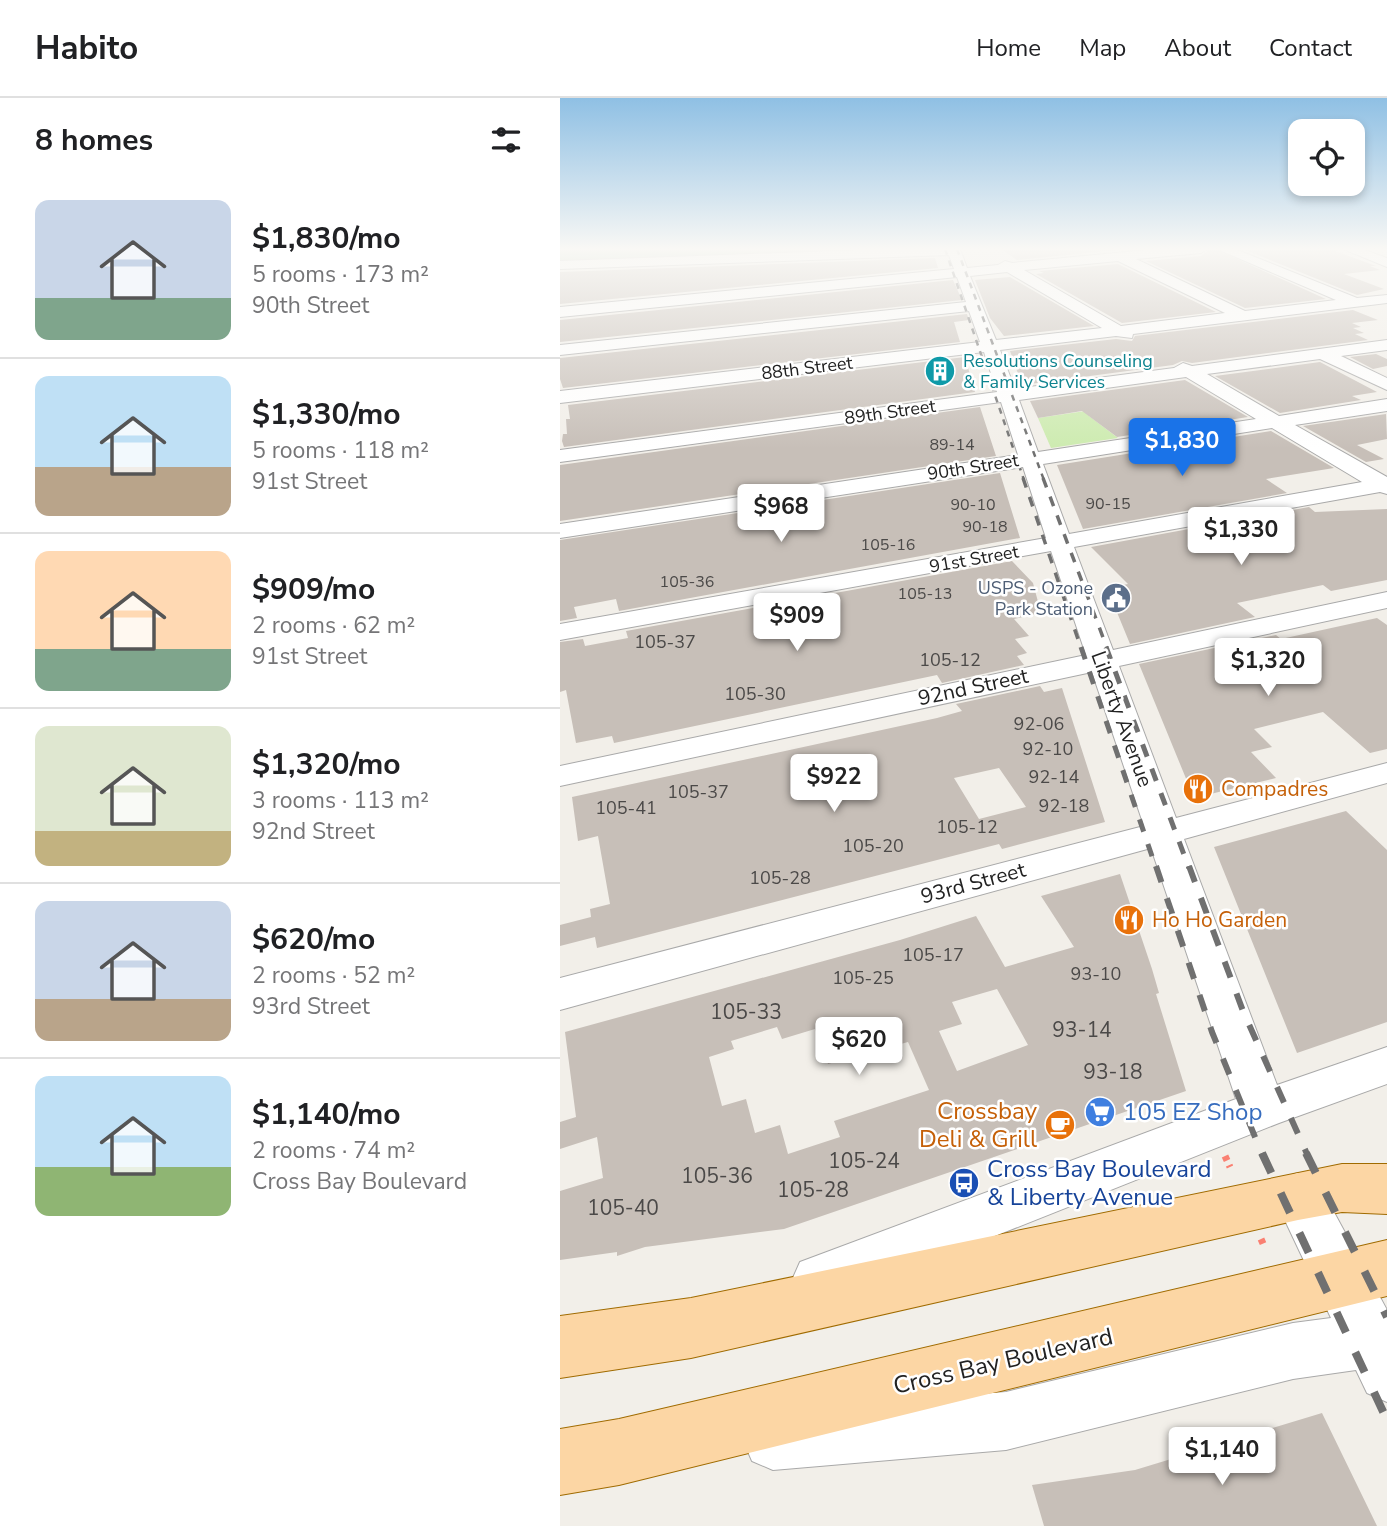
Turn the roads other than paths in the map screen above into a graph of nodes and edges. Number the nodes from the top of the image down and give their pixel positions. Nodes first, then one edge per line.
1 (606, 316) edge
2 (706, 316) edge
3 (977, 316) edge
4 (1092, 316) edge
5 (1243, 316) junction
6 (1246, 316) edge
7 (566, 330) edge
8 (1272, 330) dead end
9 (1119, 331) junction
10 (1294, 340) dead end
11 (1387, 345) edge
12 (990, 346) junction
13 (1323, 354) junction
14 (1189, 372) junction
15 (1387, 385) edge
16 (1007, 396) junction
17 (560, 397) edge
18 (1387, 405) edge
19 (1275, 422) junction
20 (560, 456) edge
21 (1029, 458) junction
22 (1386, 486) edge
23 (560, 531) edge
24 (1060, 544) junction
25 (1387, 600) edge
26 (560, 632) edge
27 (1101, 660) junction
28 (1387, 773) edge
29 (560, 776) edge
30 (1163, 833) junction
31 (560, 994) edge
32 (1387, 1065) edge
33 (1263, 1109) junction
34 (1353, 1188) edge
35 (1363, 1273) edge
36 (691, 1328) junction
37 (560, 1347) edge
38 (1381, 1350) edge
39 (590, 1457) edge

1 - 7 street
2 - 7 street
3 - 12 street, Liberty Avenue
4 - 9 street
5 - 6 street, 88th Street
5 - 8 street
5 - 9 street, 88th Street
9 - 12 street, 88th Street
9 - 14 street
10 - 13 street
11 - 13 street, 89th Street
12 - 16 street, Liberty Avenue
12 - 17 street, 88th Street
13 - 14 street, 89th Street
13 - 15 street
14 - 16 street, 89th Street
14 - 19 street
16 - 20 street, 89th Street
16 - 21 street, Liberty Avenue
18 - 19 street, 90th Street
19 - 21 street, 90th Street
19 - 22 street
21 - 23 street, 90th Street
21 - 24 street, Liberty Avenue
22 - 24 street, 91st Street
24 - 26 street, 91st Street
24 - 27 street, Liberty Avenue
25 - 27 street, 92nd Street
27 - 29 street, 92nd Street
27 - 30 street, Liberty Avenue
28 - 30 street, 93rd Street
30 - 31 street, 93rd Street
30 - 33 street, Liberty Avenue
32 - 33 street
33 - 36 street
34 - 35 street
34 - 36 main road
35 - 38 street
35 - 39 main road, Cross Bay Boulevard
36 - 37 main road
38 - 39 street, Cross Bay Boulevard

